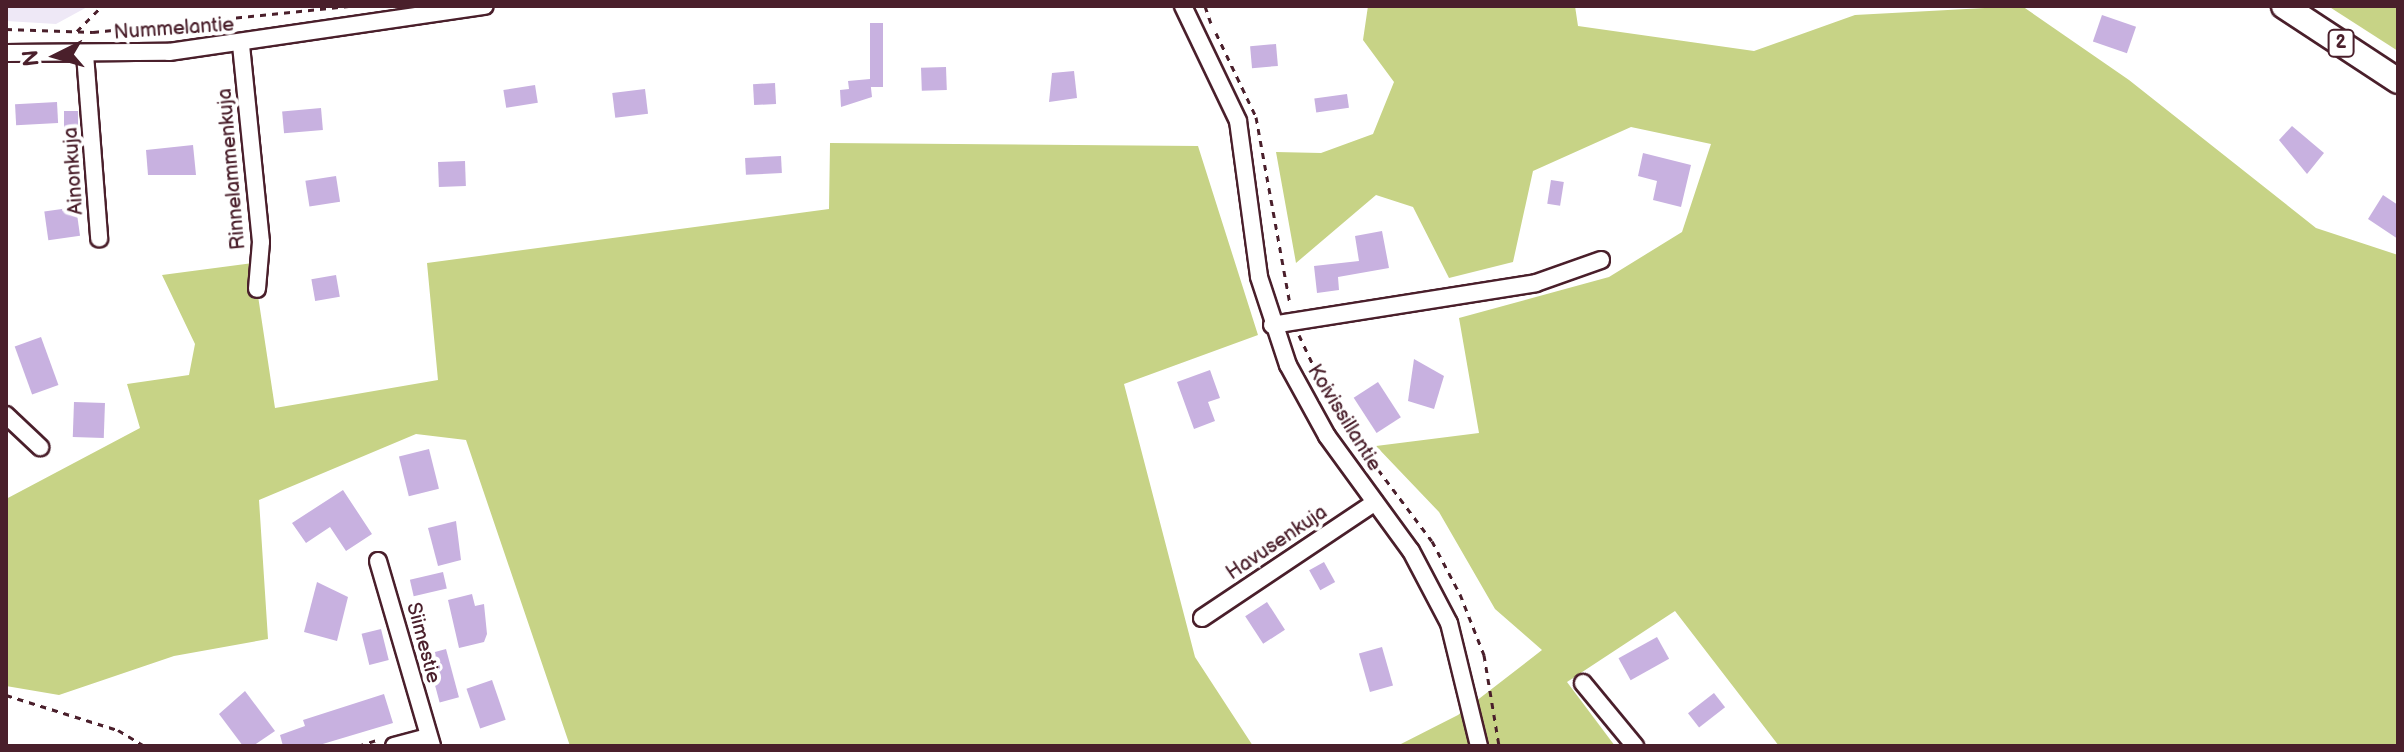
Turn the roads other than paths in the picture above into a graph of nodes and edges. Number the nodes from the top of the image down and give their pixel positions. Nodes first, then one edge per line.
1 (485, 6) edge
2 (1183, 6) edge
3 (2284, 6) edge
4 (241, 45) junction
5 (6, 53) edge
6 (85, 54) junction
7 (2398, 81) edge
8 (99, 238) dead end
9 (1601, 260) dead end
10 (257, 289) dead end
11 (1272, 325) junction
12 (6, 415) edge
13 (40, 447) dead end
14 (1375, 502) junction
15 (378, 561) dead end
16 (1202, 618) dead end
17 (1583, 683) dead end
18 (429, 741) edge
19 (394, 746) edge
20 (1479, 746) edge
21 (1635, 746) edge

1 - 4 street, Nummelantie
2 - 11 street, Koivissillantie
3 - 7 highway, 2
4 - 6 street, Nummelantie
4 - 10 street, Rinnelammenkuja
5 - 6 street, Nummelantie
6 - 8 street, Ainonkuja
9 - 11 street
11 - 14 street, Koivissillantie
12 - 13 street
14 - 16 street, Havusenkuja
14 - 20 street, Koivissillantie
15 - 18 street, Siimestie
17 - 21 street
18 - 19 street

